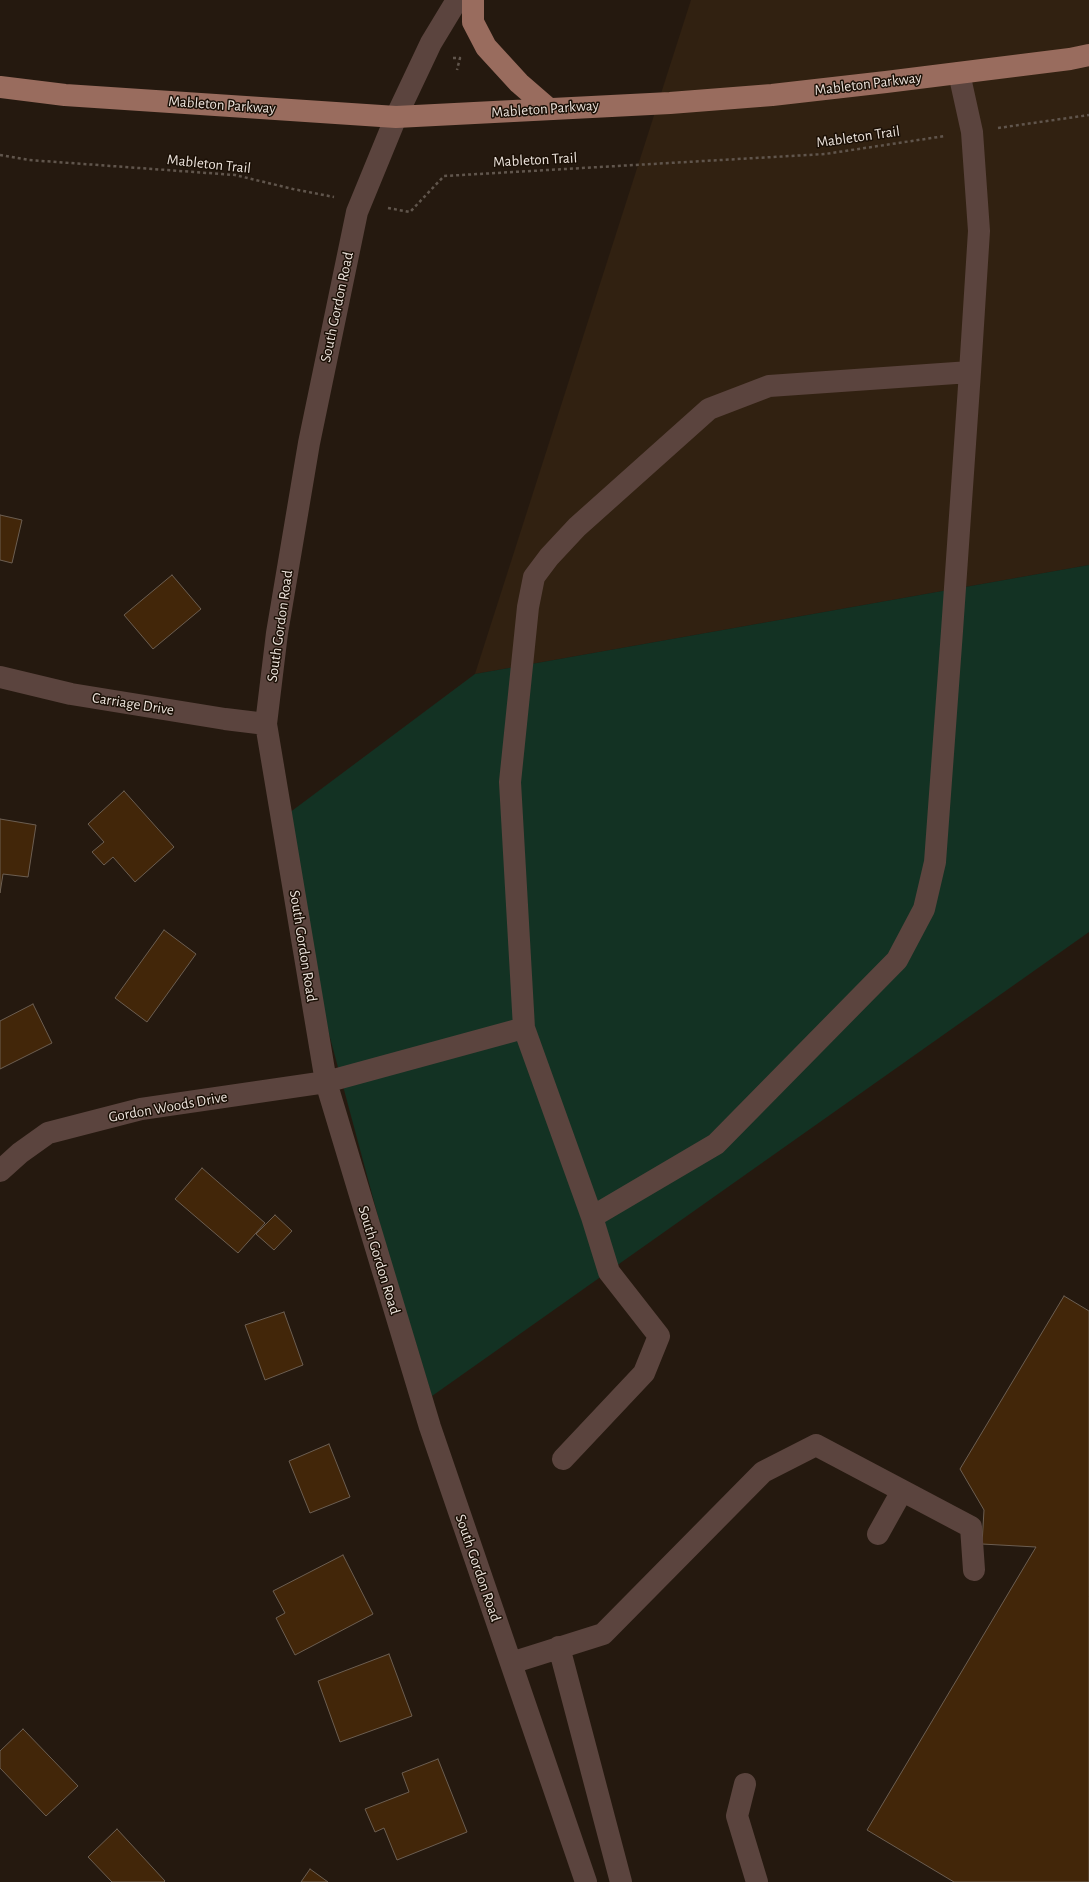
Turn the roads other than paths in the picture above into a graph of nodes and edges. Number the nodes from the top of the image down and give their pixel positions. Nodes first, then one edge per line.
1 (457, 0) edge
2 (473, 0) edge
3 (1089, 55) edge
4 (959, 73) junction
5 (0, 87) edge
6 (549, 109) junction
7 (396, 117) junction
8 (970, 372) junction
9 (0, 677) edge
10 (266, 724) junction
11 (524, 1028) junction
12 (326, 1082) junction
13 (0, 1171) edge
14 (592, 1217) junction
15 (562, 1459) dead end
16 (902, 1490) junction
17 (878, 1534) dead end
18 (974, 1570) dead end
19 (559, 1648) junction
20 (510, 1663) junction
21 (745, 1784) dead end
22 (586, 1882) edge
23 (621, 1882) edge
24 (757, 1882) edge

1 - 7 street, South Gordon Road
2 - 6 main road
3 - 4 main road, Mableton Parkway
4 - 6 main road, Mableton Parkway
4 - 8 street
5 - 7 main road, Mableton Parkway
6 - 7 main road, Mableton Parkway
7 - 10 street, South Gordon Road
8 - 11 street
8 - 14 street
9 - 10 street, Carriage Drive
10 - 12 street, South Gordon Road
11 - 12 street, Gordon Woods Drive
11 - 14 street
12 - 13 street, Gordon Woods Drive
12 - 20 street, South Gordon Road
14 - 15 street
16 - 17 street
16 - 18 street
16 - 19 street
19 - 20 street
19 - 23 street
20 - 22 street, South Gordon Road
21 - 24 street

